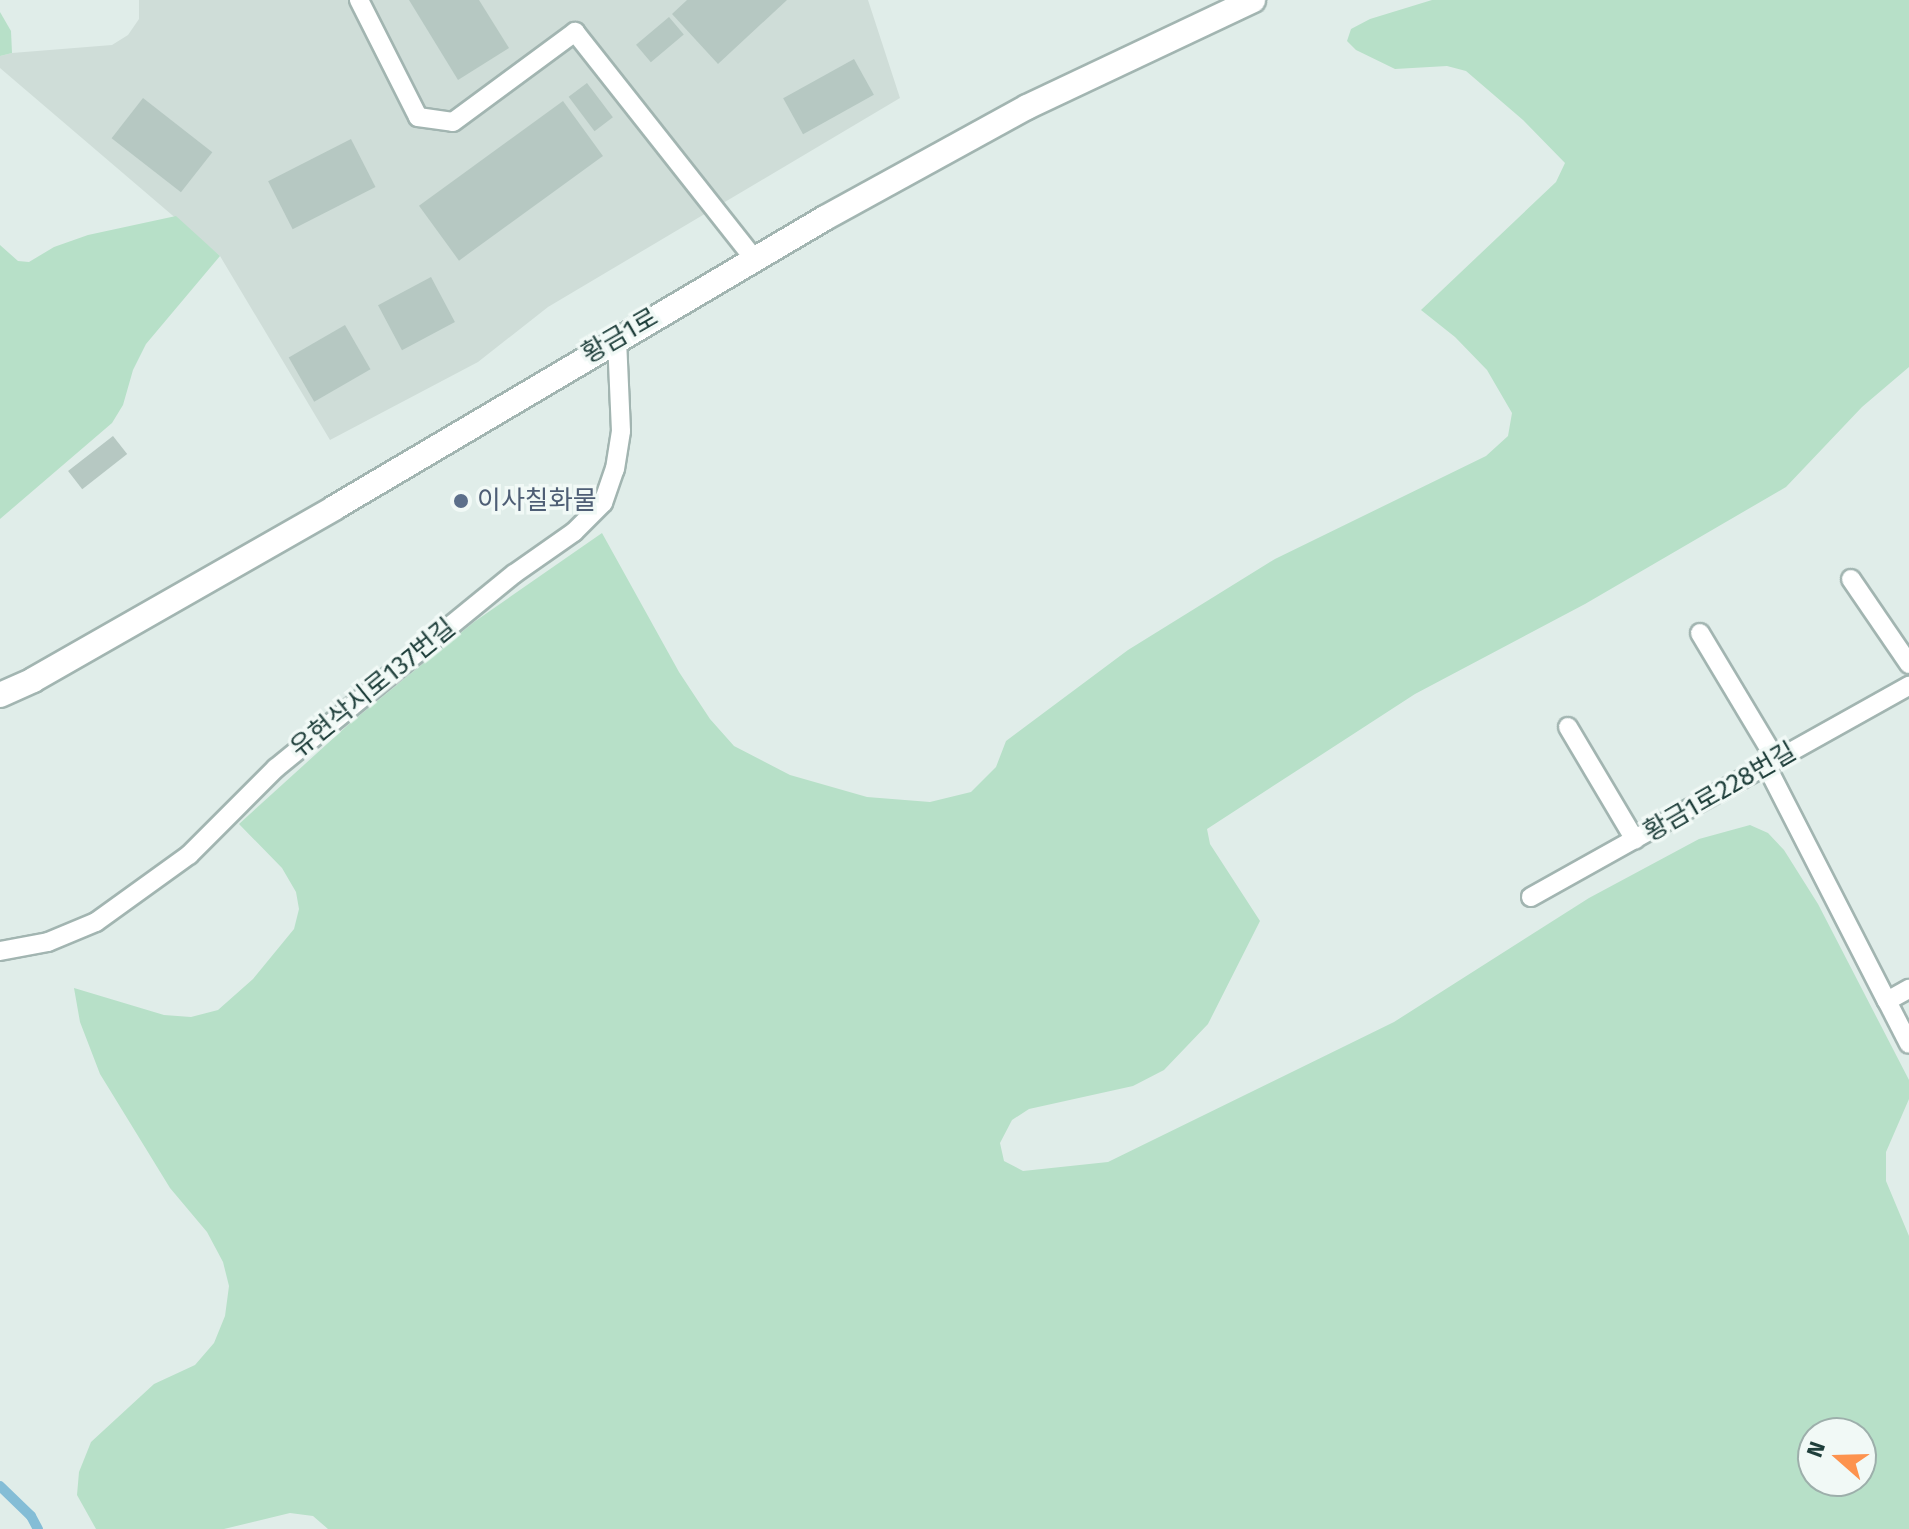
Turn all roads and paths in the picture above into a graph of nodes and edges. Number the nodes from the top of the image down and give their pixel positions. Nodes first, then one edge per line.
1 (359, 0) edge
2 (1253, 0) edge
3 (754, 259) junction
4 (617, 338) junction
5 (1851, 579) dead end
6 (1700, 633) dead end
7 (1909, 664) edge
8 (1909, 686) edge
9 (0, 695) edge
10 (1568, 727) dead end
11 (1771, 763) junction
12 (1635, 840) junction
13 (1531, 897) dead end
14 (0, 951) edge
15 (1909, 989) edge
16 (1887, 1001) junction
17 (1909, 1044) edge

1 - 3 lane
2 - 3 street, 황금1로
3 - 4 street, 황금1로
4 - 9 street, 황금1로
4 - 14 lane, 유현삭시로137번길
5 - 7 lane
6 - 11 lane
8 - 11 lane, 황금1로228번길
10 - 12 lane
11 - 12 lane, 황금1로228번길
11 - 16 lane
12 - 13 lane, 황금1로228번길
15 - 16 lane
16 - 17 lane

